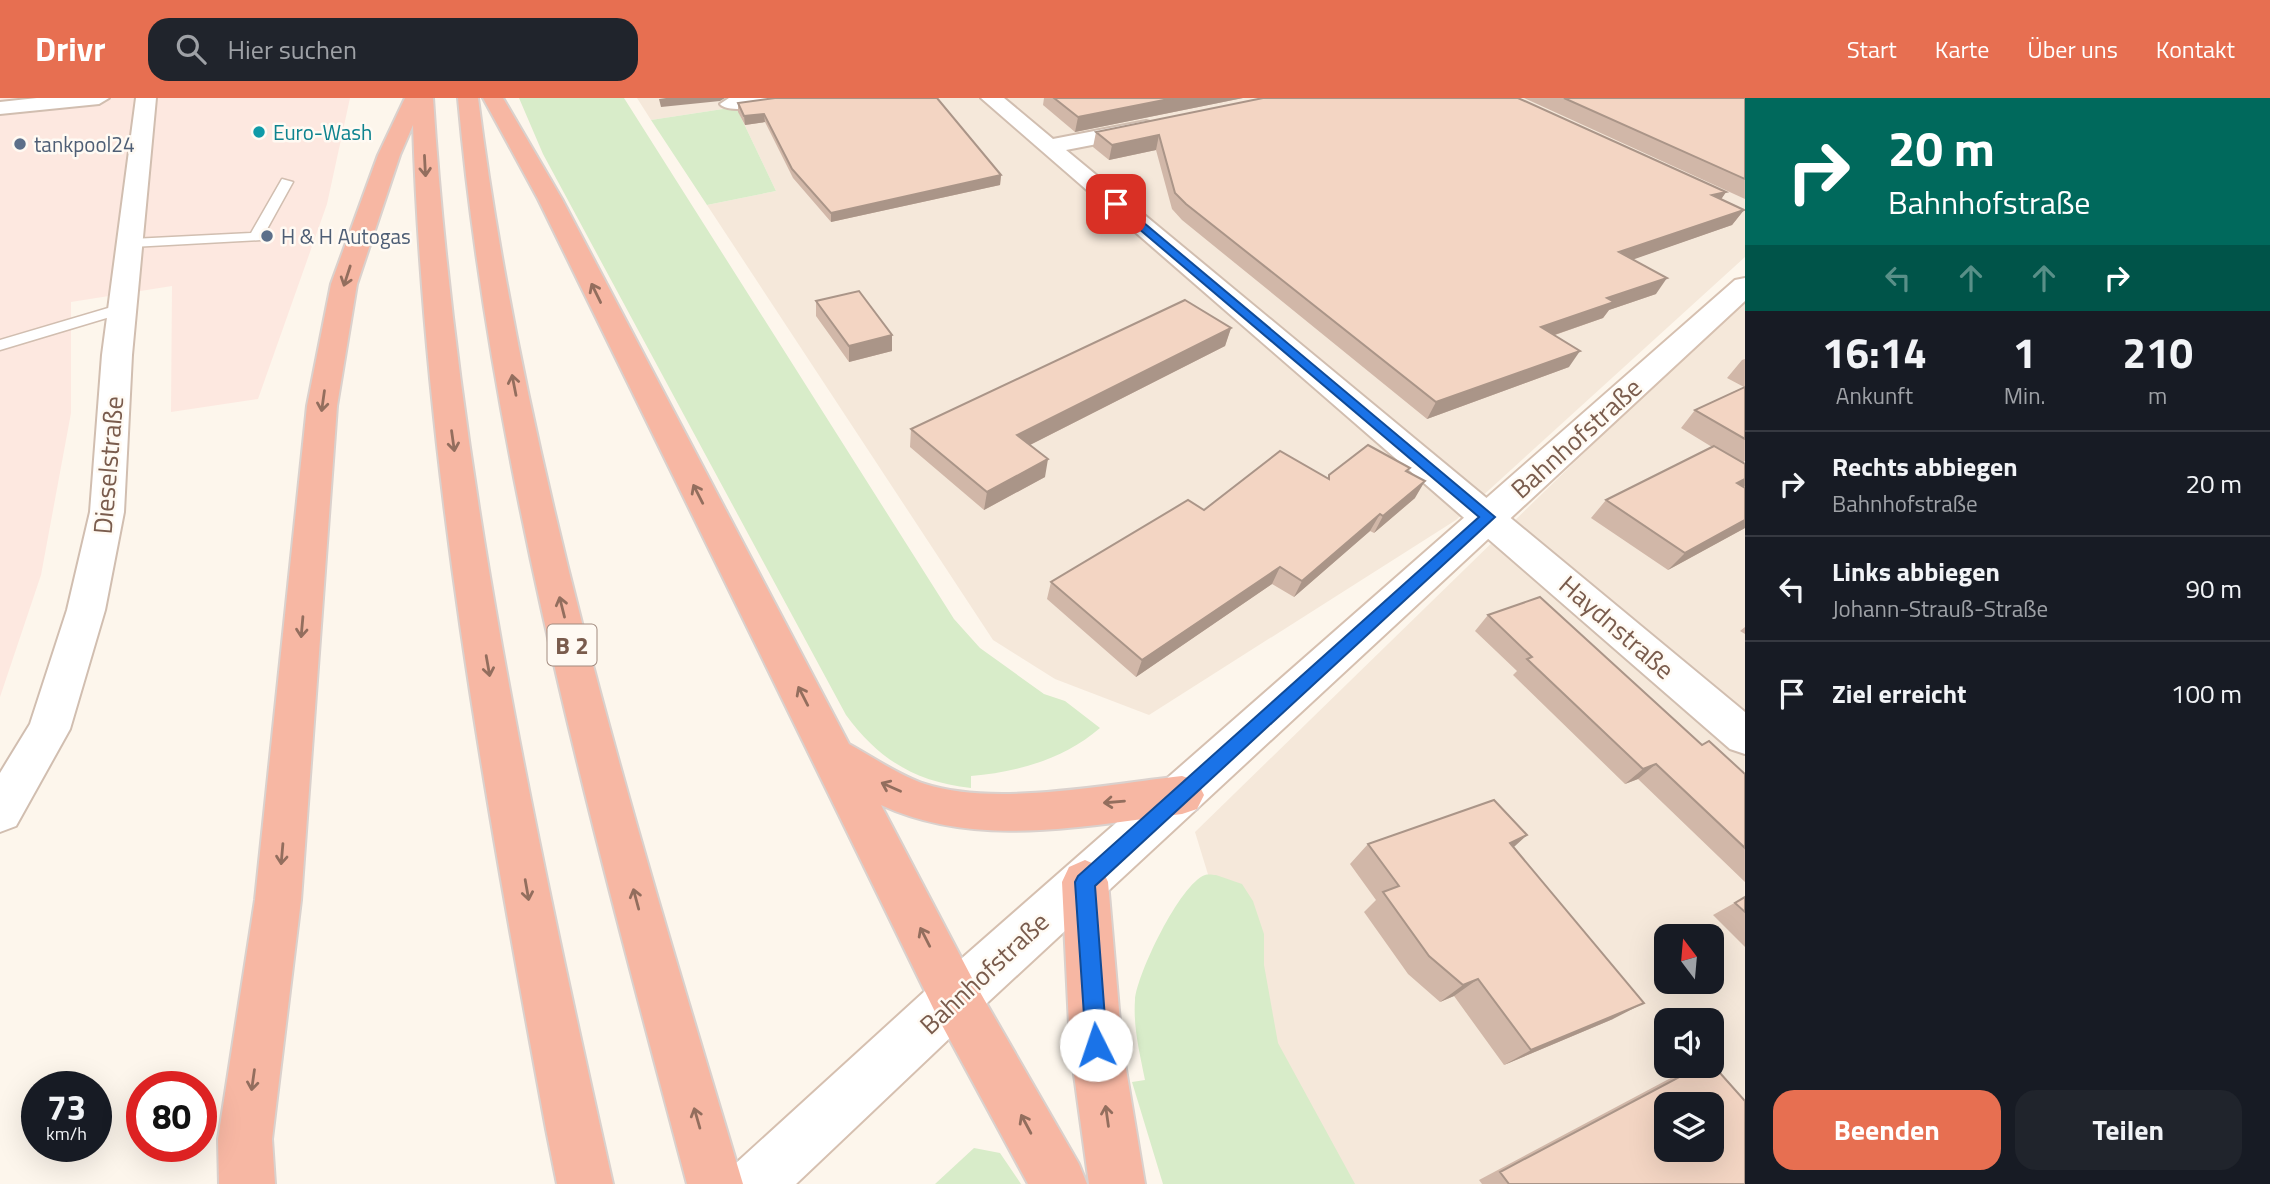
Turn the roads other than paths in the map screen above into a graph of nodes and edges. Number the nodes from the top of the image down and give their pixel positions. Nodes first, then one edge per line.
1 (99, 98) edge
2 (146, 98) edge
3 (415, 98) edge
4 (423, 98) edge
5 (468, 98) edge
6 (493, 98) edge
7 (776, 98) edge
8 (990, 98) edge
9 (730, 104) dead end
10 (0, 108) edge
11 (1168, 124) edge
12 (1048, 147) junction
13 (287, 182) dead end
14 (132, 243) junction
15 (1745, 286) edge
16 (125, 308) junction
17 (0, 345) edge
18 (1488, 517) junction
19 (1745, 737) edge
20 (834, 757) junction
21 (1182, 795) junction
22 (0, 812) edge
23 (1085, 882) junction
24 (956, 998) junction
25 (241, 1169) edge
26 (585, 1184) edge
27 (715, 1184) edge
28 (755, 1184) edge
29 (1059, 1184) edge
30 (1117, 1184) edge

1 - 10 street
2 - 14 street, Dieselstraße
3 -> 25 highway
4 -> 26 highway
27 -> 5 highway, B 2
20 -> 6 highway
7 - 9 street
8 - 12 street, Haydnstraße
11 - 12 street
12 - 18 street, Haydnstraße
13 - 14 lane
14 - 16 street, Dieselstraße
15 - 18 street, Bahnhofstraße
16 - 17 lane
16 - 22 street, Dieselstraße
18 - 19 street, Haydnstraße
18 - 21 street, Bahnhofstraße
21 -> 20 highway
24 -> 20 highway
21 - 23 street, Bahnhofstraße
23 - 24 street, Bahnhofstraße
30 -> 23 highway
24 - 28 street, Bahnhofstraße
29 -> 24 highway

